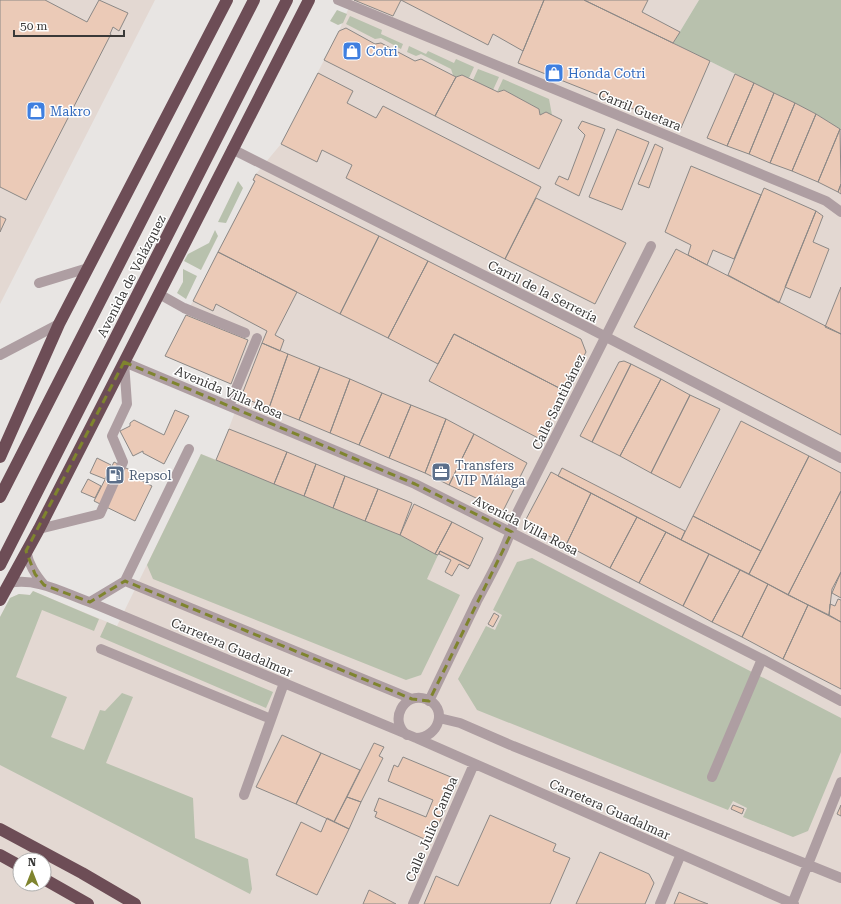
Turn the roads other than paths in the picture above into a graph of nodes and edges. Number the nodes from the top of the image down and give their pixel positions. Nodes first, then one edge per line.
1 (220, 0) edge
2 (227, 0) edge
3 (254, 0) edge
4 (287, 0) edge
5 (309, 0) edge
6 (338, 0) edge
7 (218, 16) junction
8 (232, 150) junction
9 (841, 212) edge
10 (651, 246) dead end
11 (88, 268) junction
12 (39, 283) dead end
13 (159, 294) junction
14 (59, 324) junction
15 (245, 333) dead end
16 (604, 337) junction
17 (257, 338) dead end
18 (0, 355) edge
19 (124, 362) junction
20 (229, 406) junction
21 (189, 449) dead end
22 (0, 457) edge
23 (841, 458) edge
24 (0, 497) edge
25 (39, 529) junction
26 (512, 532) junction
27 (26, 552) junction
28 (0, 565) edge
29 (125, 581) junction
30 (9, 583) junction
31 (44, 585) junction
32 (0, 600) edge
33 (90, 602) junction
34 (102, 649) dead end
35 (762, 659) junction
36 (284, 683) junction
37 (412, 699) junction
38 (429, 701) junction
39 (841, 701) edge
40 (439, 718) junction
41 (271, 719) junction
42 (412, 737) junction
43 (474, 764) junction
44 (712, 777) dead end
45 (841, 782) edge
46 (244, 795) dead end
47 (0, 829) edge
48 (681, 854) junction
49 (0, 855) edge
50 (12, 862) edge
51 (809, 864) junction
52 (841, 878) edge
53 (52, 884) edge
54 (88, 904) edge
55 (135, 904) edge
56 (413, 904) edge
57 (660, 904) edge
58 (793, 904) edge

1 - 7 street
2 - 7 highway
3 - 24 highway, Avenida de Velázquez
4 - 28 highway, Avenida de Velázquez
5 - 8 highway
6 - 9 street, Carril Guetara
7 - 11 highway
8 - 13 highway
8 - 16 street, Carril de la Serrería
10 - 16 street, Calle Santibánez
11 - 12 street
11 - 14 highway
13 - 15 street
13 - 19 highway
14 - 18 street
14 - 22 highway
16 - 23 street, Carril de la Serrería
16 - 26 street, Calle Santibánez
17 - 20 street
19 - 20 street, Avenida Villa Rosa
19 - 25 highway
19 - 25 street
20 - 26 street, Avenida Villa Rosa
21 - 29 street
25 - 27 highway
26 - 35 street, Avenida Villa Rosa
26 - 38 street, Calle Santibánez
27 - 30 highway
27 - 31 street
29 - 33 street
29 - 37 street
30 - 31 street, Carretera Guadalmar
30 - 32 highway
31 - 33 street, Carretera Guadalmar
33 - 36 street, Carretera Guadalmar
34 - 41 street
35 - 39 street, Avenida Villa Rosa
35 - 44 street
36 - 41 street
36 - 42 street, Carretera Guadalmar
37 - 38 street
37 - 42 street
38 - 40 street
40 - 42 street
40 - 51 street
41 - 46 street
42 - 43 street, Carretera Guadalmar
43 - 48 street, Carretera Guadalmar
43 - 56 street, Calle Julio Camba
45 - 51 street
47 - 55 highway
48 - 57 street
48 - 58 street, Carretera Guadalmar
49 - 50 highway
51 - 52 street
51 - 58 street
53 - 54 highway

